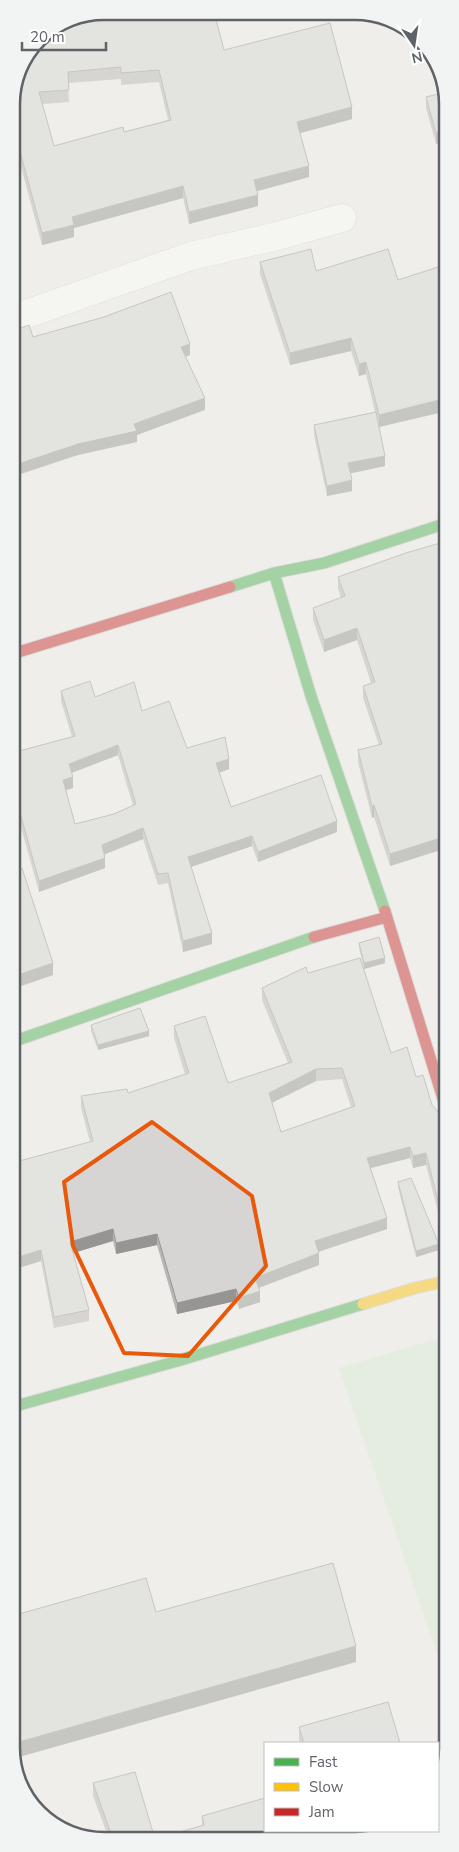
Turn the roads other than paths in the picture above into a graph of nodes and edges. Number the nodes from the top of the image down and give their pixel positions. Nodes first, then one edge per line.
1 (342, 218) dead end
2 (20, 315) edge
3 (439, 526) edge
4 (274, 573) junction
5 (20, 652) edge
6 (387, 917) junction
7 (20, 1039) edge
8 (439, 1086) edge
9 (439, 1284) edge
10 (20, 1405) edge

1 - 2 street
3 - 4 street
4 - 5 street
4 - 6 street
6 - 7 street
6 - 8 street
9 - 10 street

